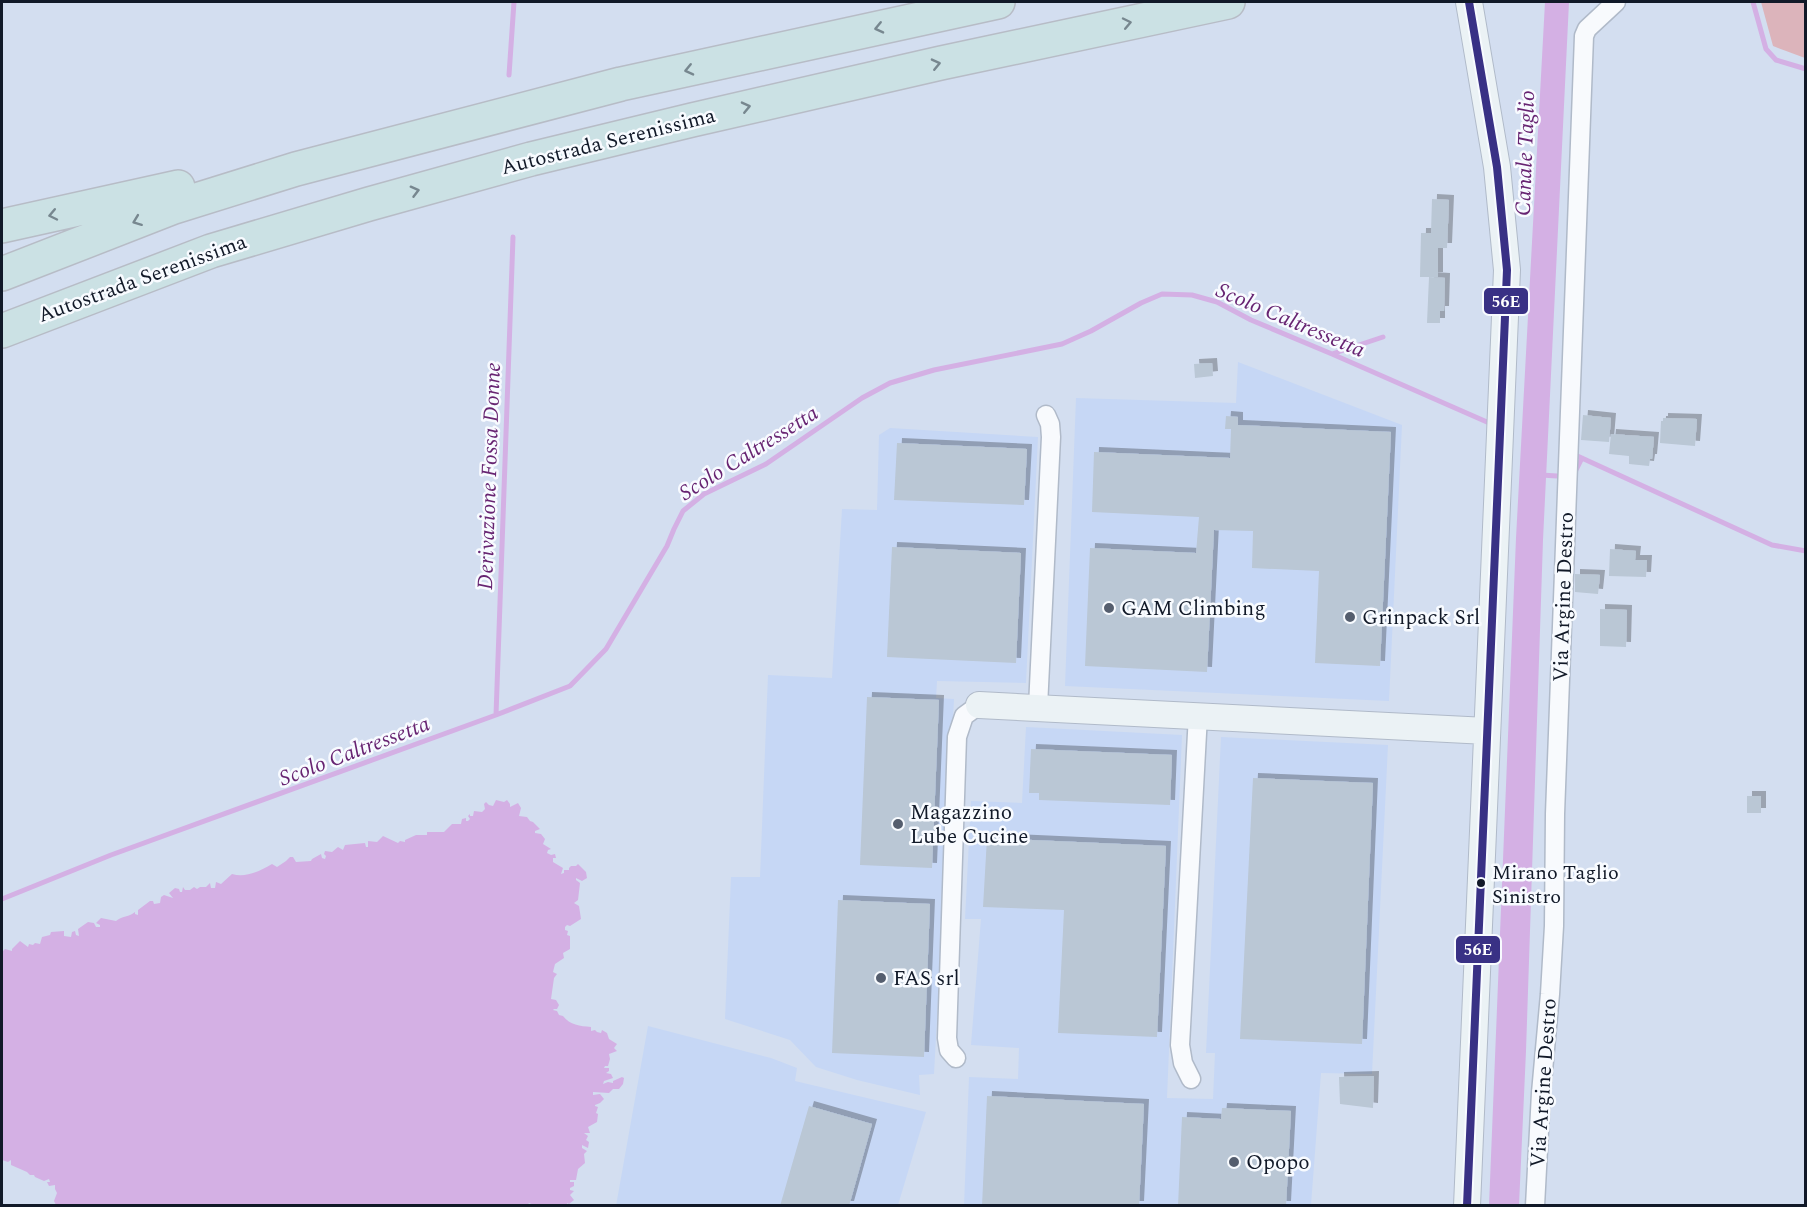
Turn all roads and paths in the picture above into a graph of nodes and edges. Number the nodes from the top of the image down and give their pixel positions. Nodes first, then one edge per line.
1 (998, 2) edge
2 (1228, 2) edge
3 (1469, 2) edge
4 (1616, 2) edge
5 (621, 84) junction
6 (369, 204) junction
7 (2, 226) edge
8 (2, 274) edge
9 (2, 330) edge
10 (2, 355) edge
11 (1046, 415) dead end
12 (979, 705) joint
13 (1038, 707) junction
14 (1198, 715) junction
15 (1487, 731) junction
16 (956, 1058) dead end
17 (1191, 1079) dead end
18 (1467, 1206) edge
19 (1535, 1206) edge

1 -> 5 highway
6 -> 2 highway, Autostrada Serenissima
3 - 15 main road
4 - 19 street, Via Argine Destro
5 -> 7 highway
5 -> 8 highway
6 - 9 highway, Autostrada Serenissima
6 - 10 highway
11 - 13 street
12 - 13 main road
12 - 16 street
13 - 14 main road
14 - 15 main road
14 - 17 street
15 - 18 main road

